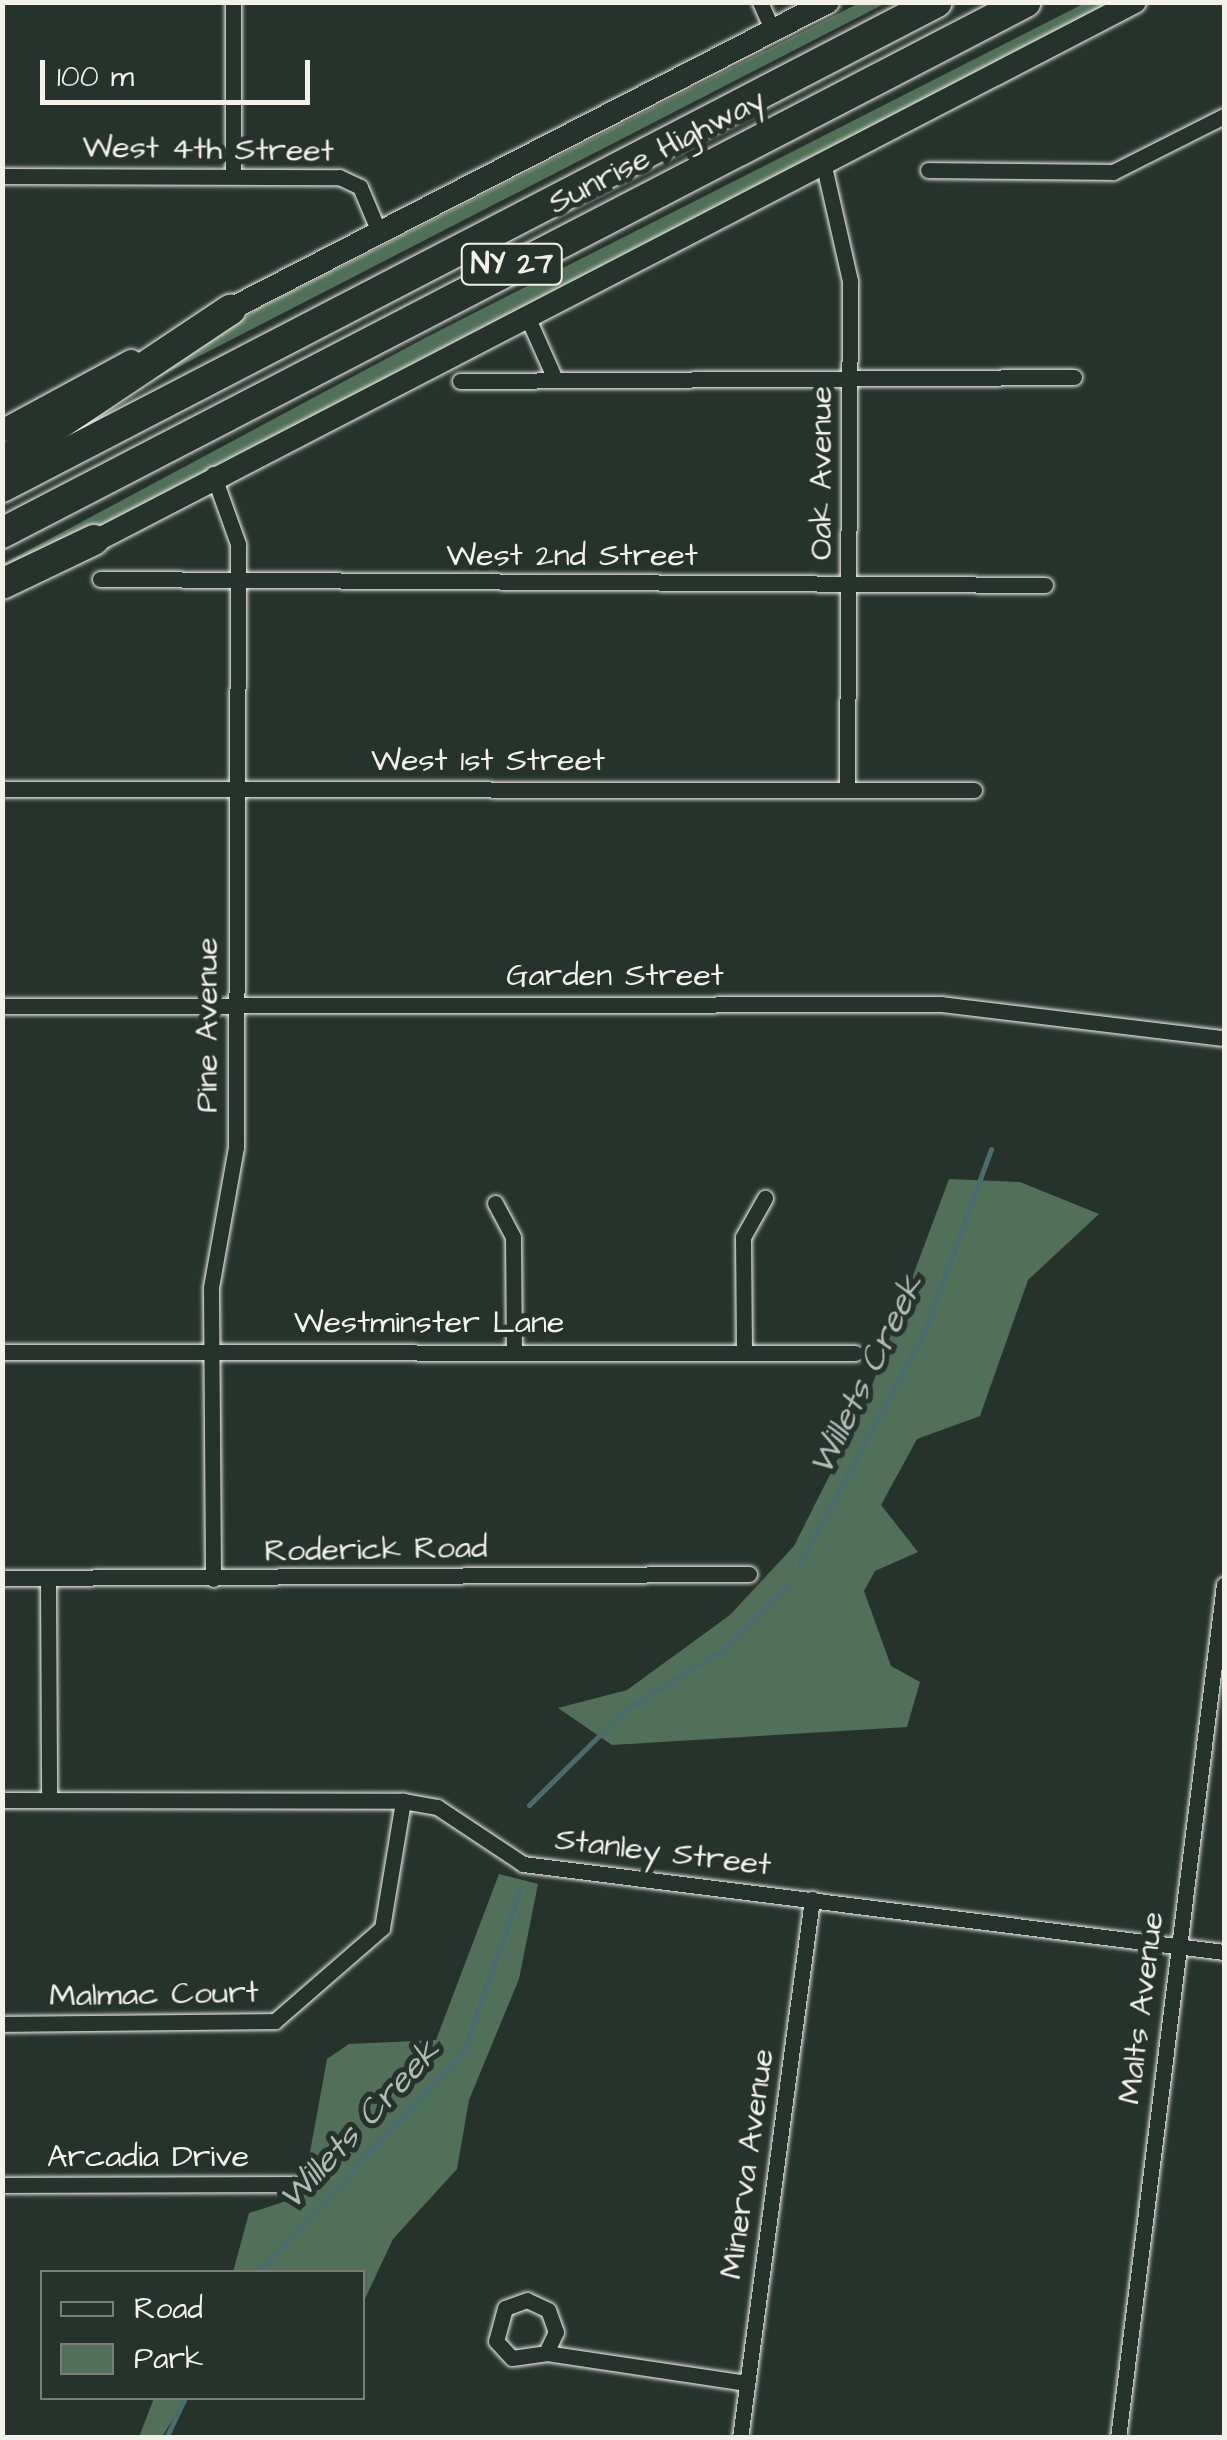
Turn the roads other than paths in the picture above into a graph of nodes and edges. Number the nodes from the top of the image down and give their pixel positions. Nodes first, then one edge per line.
1 (233, 2) edge
2 (760, 2) edge
3 (828, 2) edge
4 (937, 2) edge
5 (1026, 2) edge
6 (1135, 2) edge
7 (773, 31) junction
8 (1224, 116) edge
9 (823, 162) junction
10 (928, 170) dead end
11 (2, 176) edge
12 (232, 176) junction
13 (379, 232) junction
14 (230, 309) junction
15 (526, 314) junction
16 (1074, 376) dead end
17 (556, 379) junction
18 (849, 379) junction
19 (460, 381) dead end
20 (3, 428) edge
21 (2, 462) edge
22 (212, 474) junction
23 (2, 486) edge
24 (2, 533) edge
25 (94, 540) junction
26 (100, 579) dead end
27 (237, 582) junction
28 (2, 584) edge
29 (850, 584) junction
30 (1044, 585) dead end
31 (2, 596) edge
32 (234, 788) junction
33 (847, 788) junction
34 (2, 789) edge
35 (974, 790) dead end
36 (235, 1004) junction
37 (2, 1006) edge
38 (1224, 1038) edge
39 (765, 1198) dead end
40 (495, 1203) dead end
41 (210, 1351) junction
42 (514, 1351) junction
43 (744, 1351) junction
44 (2, 1352) edge
45 (855, 1354) dead end
46 (749, 1574) dead end
47 (2, 1578) edge
48 (48, 1579) junction
49 (213, 1579) junction
50 (1224, 1585) edge
51 (49, 1799) junction
52 (2, 1800) edge
53 (403, 1801) junction
54 (812, 1899) junction
55 (1178, 1946) junction
56 (1224, 1952) edge
57 (2, 2024) edge
58 (295, 2184) dead end
59 (2, 2185) edge
60 (546, 2354) junction
61 (746, 2383) junction
62 (740, 2438) edge
63 (1118, 2438) edge

1 - 12 street
2 - 7 street
3 - 7 main road, Sunrise Highway
4 - 23 highway, Sunrise Highway / NY 27
5 - 24 highway, Sunrise Highway / NY 27
6 - 9 main road
7 - 13 main road, Sunrise Highway
8 - 10 street
9 - 15 main road
9 - 18 street, Oak Avenue
11 - 12 street, West 4th Street
12 - 13 street, West 4th Street
13 - 14 main road, Sunrise Highway
14 - 20 main road, Sunrise Highway
14 - 21 highway
15 - 17 street
15 - 22 main road
16 - 18 street
17 - 18 street
17 - 19 street
18 - 29 street, Oak Avenue
22 - 25 main road
22 - 27 street, Pine Avenue
25 - 28 highway
25 - 31 main road
26 - 27 street, West 2nd Street
27 - 29 street, West 2nd Street
27 - 32 street, Pine Avenue
29 - 30 street, West 2nd Street
29 - 33 street, Oak Avenue
32 - 33 street, West 1st Street
32 - 34 street, West 1st Street
32 - 36 street, Pine Avenue
33 - 35 street, West 1st Street
36 - 37 street, Garden Street
36 - 38 street, Garden Street
36 - 41 street, Pine Avenue
39 - 43 street
40 - 42 street
41 - 42 street, Westminster Lane
41 - 44 street, Westminster Lane
41 - 49 street, Pine Avenue
42 - 43 street, Westminster Lane
43 - 45 street, Westminster Lane
46 - 49 street, Roderick Road
47 - 48 street, Roderick Road
48 - 49 street, Roderick Road
48 - 51 street
50 - 55 street, Malts Avenue
51 - 52 street
51 - 53 street, Stanley Street
53 - 54 street, Stanley Street
53 - 57 street, Malmac Court
54 - 55 street, Stanley Street
54 - 61 street, Minerva Avenue
55 - 56 street, Stanley Street
55 - 63 street, Malts Avenue
58 - 59 street, Arcadia Drive
60 - 60 street
60 - 61 street
61 - 62 street, Minerva Avenue

